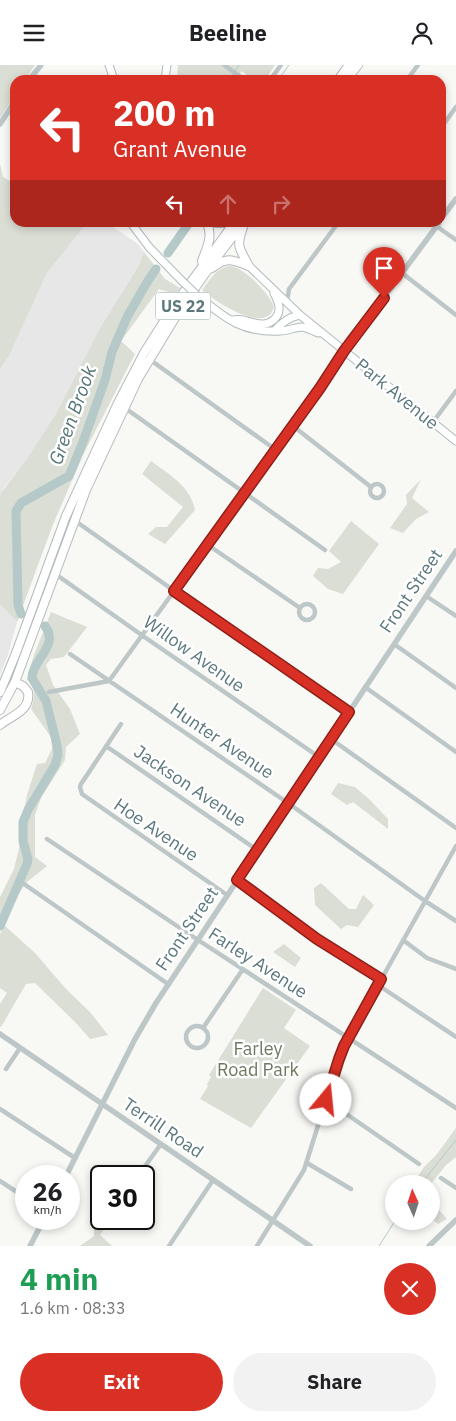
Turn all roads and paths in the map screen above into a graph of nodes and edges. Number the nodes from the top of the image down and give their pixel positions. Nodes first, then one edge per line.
1 (41, 65) edge
2 (358, 65) edge
3 (225, 66) edge
4 (33, 75) edge
5 (238, 75) edge
6 (350, 75) edge
7 (456, 107) edge
8 (10, 109) edge
9 (446, 121) edge
10 (0, 124) edge
11 (456, 199) edge
12 (446, 212) edge
13 (134, 227) edge
14 (209, 227) edge
15 (231, 227) edge
16 (241, 227) edge
17 (243, 227) edge
18 (335, 227) edge
19 (434, 227) edge
20 (440, 227) edge
21 (456, 240) edge
22 (249, 266) junction
23 (203, 271) junction
24 (402, 273) junction
25 (271, 288) junction
26 (289, 289) junction
27 (287, 303) junction
28 (300, 315) junction
29 (456, 315) edge
30 (230, 320) junction
31 (287, 329) junction
32 (274, 331) junction
33 (325, 335) junction
34 (344, 351) junction
35 (149, 359) junction
36 (456, 391) edge
37 (124, 407) junction
38 (433, 422) junction
39 (293, 426) junction
40 (456, 441) edge
41 (276, 450) junction
42 (371, 487) dead end
43 (244, 494) junction
44 (74, 520) junction
45 (208, 545) junction
46 (325, 550) dead end
47 (456, 551) edge
48 (54, 573) junction
49 (174, 591) junction
50 (426, 596) junction
51 (300, 608) dead end
52 (456, 616) edge
53 (143, 636) junction
54 (394, 644) junction
55 (70, 654) dead end
56 (15, 681) junction
57 (110, 681) junction
58 (365, 687) junction
59 (456, 688) edge
60 (0, 691) edge
61 (49, 691) dead end
62 (0, 710) edge
63 (349, 712) junction
64 (121, 724) dead end
65 (0, 725) edge
66 (331, 739) junction
67 (106, 746) junction
68 (456, 752) edge
69 (319, 757) junction
70 (288, 803) junction
71 (456, 828) edge
72 (47, 839) dead end
73 (456, 846) edge
74 (258, 850) junction
75 (237, 880) junction
76 (24, 884) dead end
77 (227, 895) junction
78 (425, 901) junction
79 (456, 921) edge
80 (198, 940) junction
81 (403, 940) junction
82 (243, 969) junction
83 (456, 969) edge
84 (381, 979) junction
85 (168, 984) junction
86 (378, 985) junction
87 (203, 1028) junction
88 (0, 1034) edge
89 (456, 1037) edge
90 (348, 1038) junction
91 (20, 1048) junction
92 (6, 1069) dead end
93 (326, 1100) junction
94 (102, 1104) junction
95 (456, 1108) edge
96 (0, 1109) edge
97 (161, 1144) junction
98 (75, 1158) junction
99 (307, 1163) junction
100 (419, 1164) dead end
101 (72, 1165) edge
102 (146, 1165) edge
103 (441, 1178) dead end
104 (213, 1180) junction
105 (0, 1181) edge
106 (456, 1188) edge
107 (351, 1189) dead end
108 (15, 1191) edge
109 (273, 1221) junction
110 (455, 1223) edge
111 (38, 1230) edge
112 (30, 1246) edge
113 (169, 1246) edge
114 (257, 1246) edge
115 (310, 1246) edge
116 (431, 1246) edge

1 - 4 street
2 - 6 highway
3 - 5 street
7 - 9 street
8 - 10 street
11 - 12 street
13 - 30 main road, bridge
14 - 23 highway
15 - 23 highway, US 22
16 - 23 highway, US 22
17 - 22 highway
18 - 26 street
19 - 24 street
20 - 21 street
22 - 23 highway
22 - 25 main road, Park Avenue
23 - 35 highway, US 22
23 - 60 highway, US 22
24 - 29 street
24 - 34 street
25 - 26 street
25 - 27 main road, Park Avenue
25 - 30 main road
26 - 27 street
27 - 28 main road, Park Avenue
28 - 31 main road
28 - 32 main road
28 - 33 main road, Park Avenue
30 - 32 main road
31 - 32 main road
31 - 33 main road
33 - 34 main road, Park Avenue
34 - 38 main road, Park Avenue
34 - 39 street
35 - 37 highway, US 22
35 - 41 street
36 - 38 street
37 - 43 street
37 - 44 highway, US 22
38 - 40 main road, Park Avenue
39 - 41 street
39 - 42 street
41 - 43 street
43 - 45 street
43 - 46 street
44 - 48 highway, US 22
44 - 49 street
45 - 49 street
45 - 51 street
47 - 50 street, Front Street
48 - 53 street, Willow Avenue
48 - 56 highway, US 22
49 - 53 street
49 - 63 street
50 - 52 street
50 - 54 street, Front Street
53 - 57 street
53 - 69 street, Willow Avenue
54 - 58 street, Front Street
54 - 59 street
55 - 57 street, Hunter Avenue
56 - 62 highway, US 22
56 - 65 highway
57 - 61 street
57 - 70 street, Hunter Avenue
58 - 63 street, Front Street
58 - 68 street
63 - 66 street, Front Street
64 - 67 street
66 - 69 street, Front Street
66 - 71 street
67 - 74 street, Jackson Avenue
67 - 77 street, Hoe Avenue
69 - 70 street, Front Street
70 - 74 street, Front Street
70 - 78 street, Hunter Avenue
72 - 80 street, Farley Avenue
73 - 78 street
74 - 75 street, Front Street
75 - 77 street, Front Street
75 - 84 street
76 - 85 street
77 - 80 street, Front Street
78 - 79 street, Hunter Avenue
78 - 81 street
80 - 82 street, Farley Avenue
80 - 85 street, Front Street
81 - 83 street
81 - 84 street
82 - 87 street
82 - 90 street, Farley Avenue
84 - 86 street
85 - 94 street, Front Street
86 - 89 street
86 - 90 street
87 - 87 street
88 - 91 street, Terrill Road
90 - 93 street
90 - 95 street, Farley Avenue
91 - 92 street
91 - 94 street, Terrill Road
93 - 99 street
93 - 100 street
94 - 97 street, Terrill Road
94 - 98 street, Front Street
96 - 98 street
97 - 102 street
97 - 104 street, Terrill Road
98 - 101 street, Front Street
99 - 107 street
99 - 109 street
103 - 106 street
104 - 109 street, Terrill Road
104 - 113 street
105 - 108 street
109 - 114 street
109 - 115 street, Terrill Road
110 - 116 street
111 - 112 street

